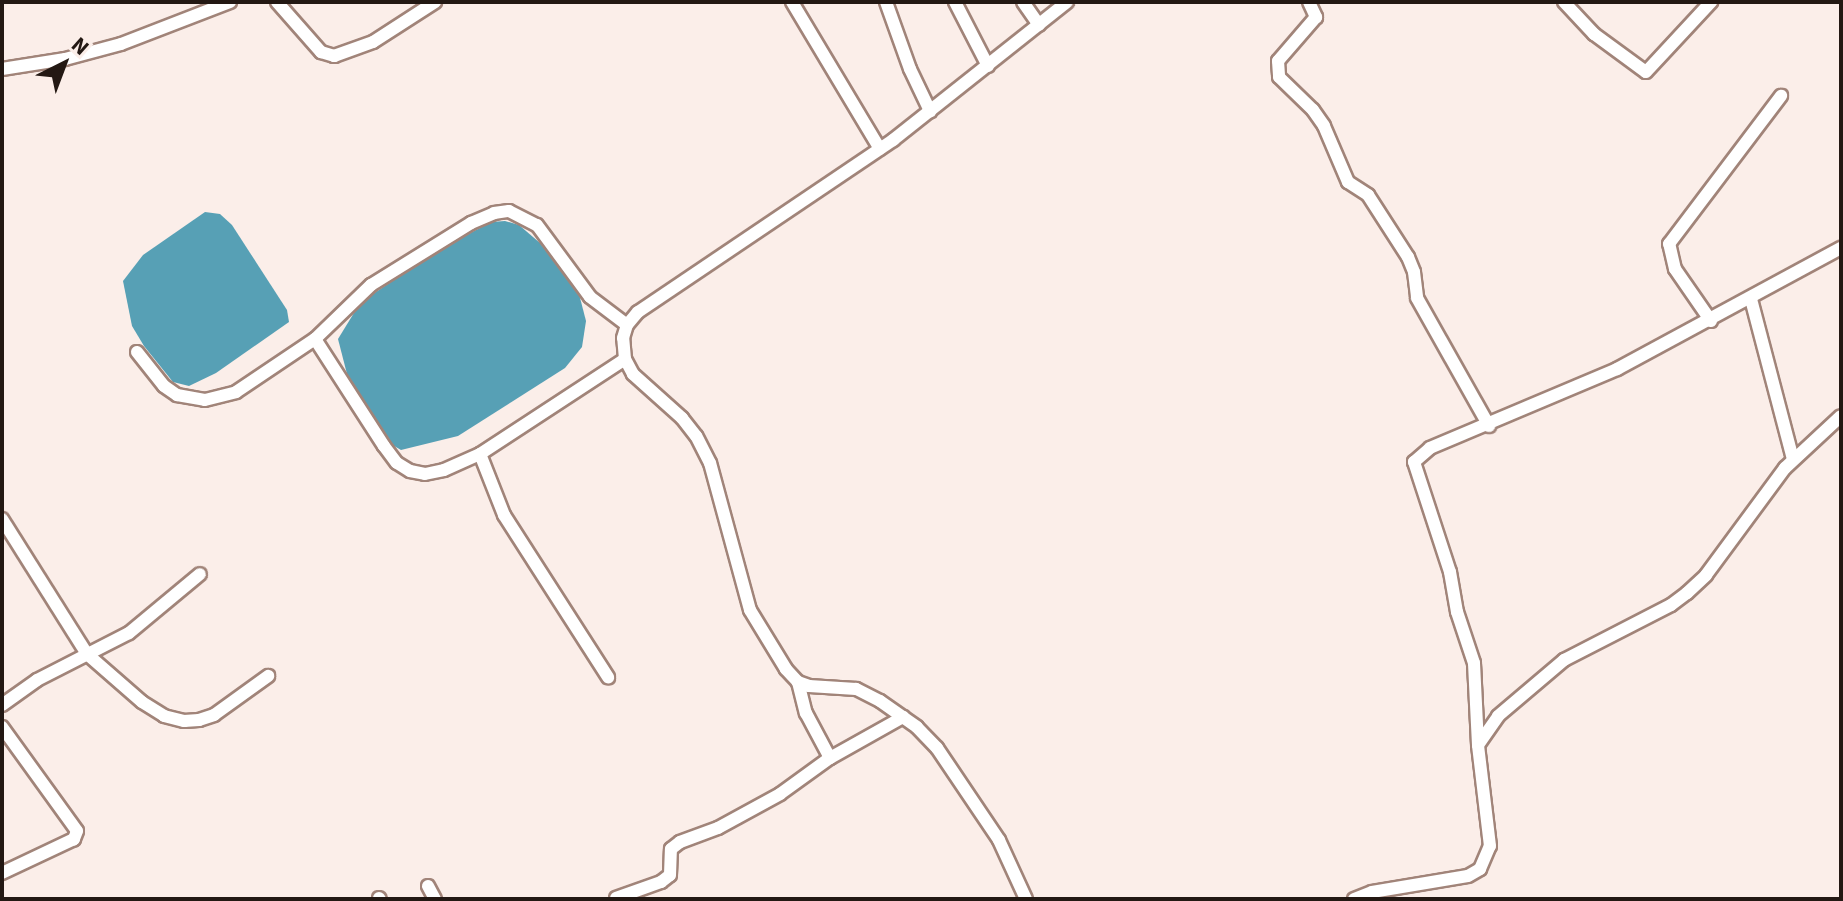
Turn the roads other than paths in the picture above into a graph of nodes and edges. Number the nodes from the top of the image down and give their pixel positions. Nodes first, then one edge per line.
1 (230, 2) edge
2 (277, 2) edge
3 (435, 2) edge
4 (886, 2) edge
5 (955, 2) edge
6 (1023, 2) edge
7 (1067, 2) edge
8 (1309, 2) edge
9 (1564, 2) edge
10 (1711, 2) edge
11 (794, 3) edge
12 (1039, 25) junction
13 (988, 66) junction
14 (2, 69) edge
15 (1781, 96) dead end
16 (930, 111) junction
17 (880, 149) junction
18 (1841, 248) edge
19 (1751, 299) junction
20 (1711, 321) junction
21 (627, 325) junction
22 (315, 339) junction
23 (137, 352) dead end
24 (625, 359) junction
25 (1841, 416) edge
26 (1489, 426) junction
27 (480, 454) junction
28 (1793, 459) junction
29 (2, 519) edge
30 (200, 574) dead end
31 (87, 654) junction
32 (268, 676) dead end
33 (608, 677) dead end
34 (798, 682) junction
35 (2, 705) edge
36 (903, 717) junction
37 (2, 727) edge
38 (1478, 745) junction
39 (830, 758) junction
40 (2, 873) edge
41 (428, 886) dead end
42 (616, 898) edge
43 (435, 899) edge
44 (1026, 899) edge
45 (1354, 899) edge

1 - 14 street
2 - 3 street
4 - 16 street
5 - 13 street
6 - 12 street
7 - 12 street
8 - 26 street
9 - 10 street
11 - 17 street
12 - 13 street
13 - 16 street
15 - 20 street
16 - 17 street
17 - 21 street
18 - 19 street
19 - 20 street
19 - 28 street
20 - 26 street
21 - 22 street
21 - 24 street
22 - 23 street
22 - 27 street
24 - 27 street
24 - 34 street
25 - 28 street
26 - 38 street
27 - 33 street
28 - 38 street
29 - 31 street
30 - 31 street
31 - 32 street
31 - 35 street
34 - 36 street
34 - 39 street
36 - 39 street
36 - 44 street
37 - 40 street
38 - 45 street
39 - 42 street
41 - 43 street

